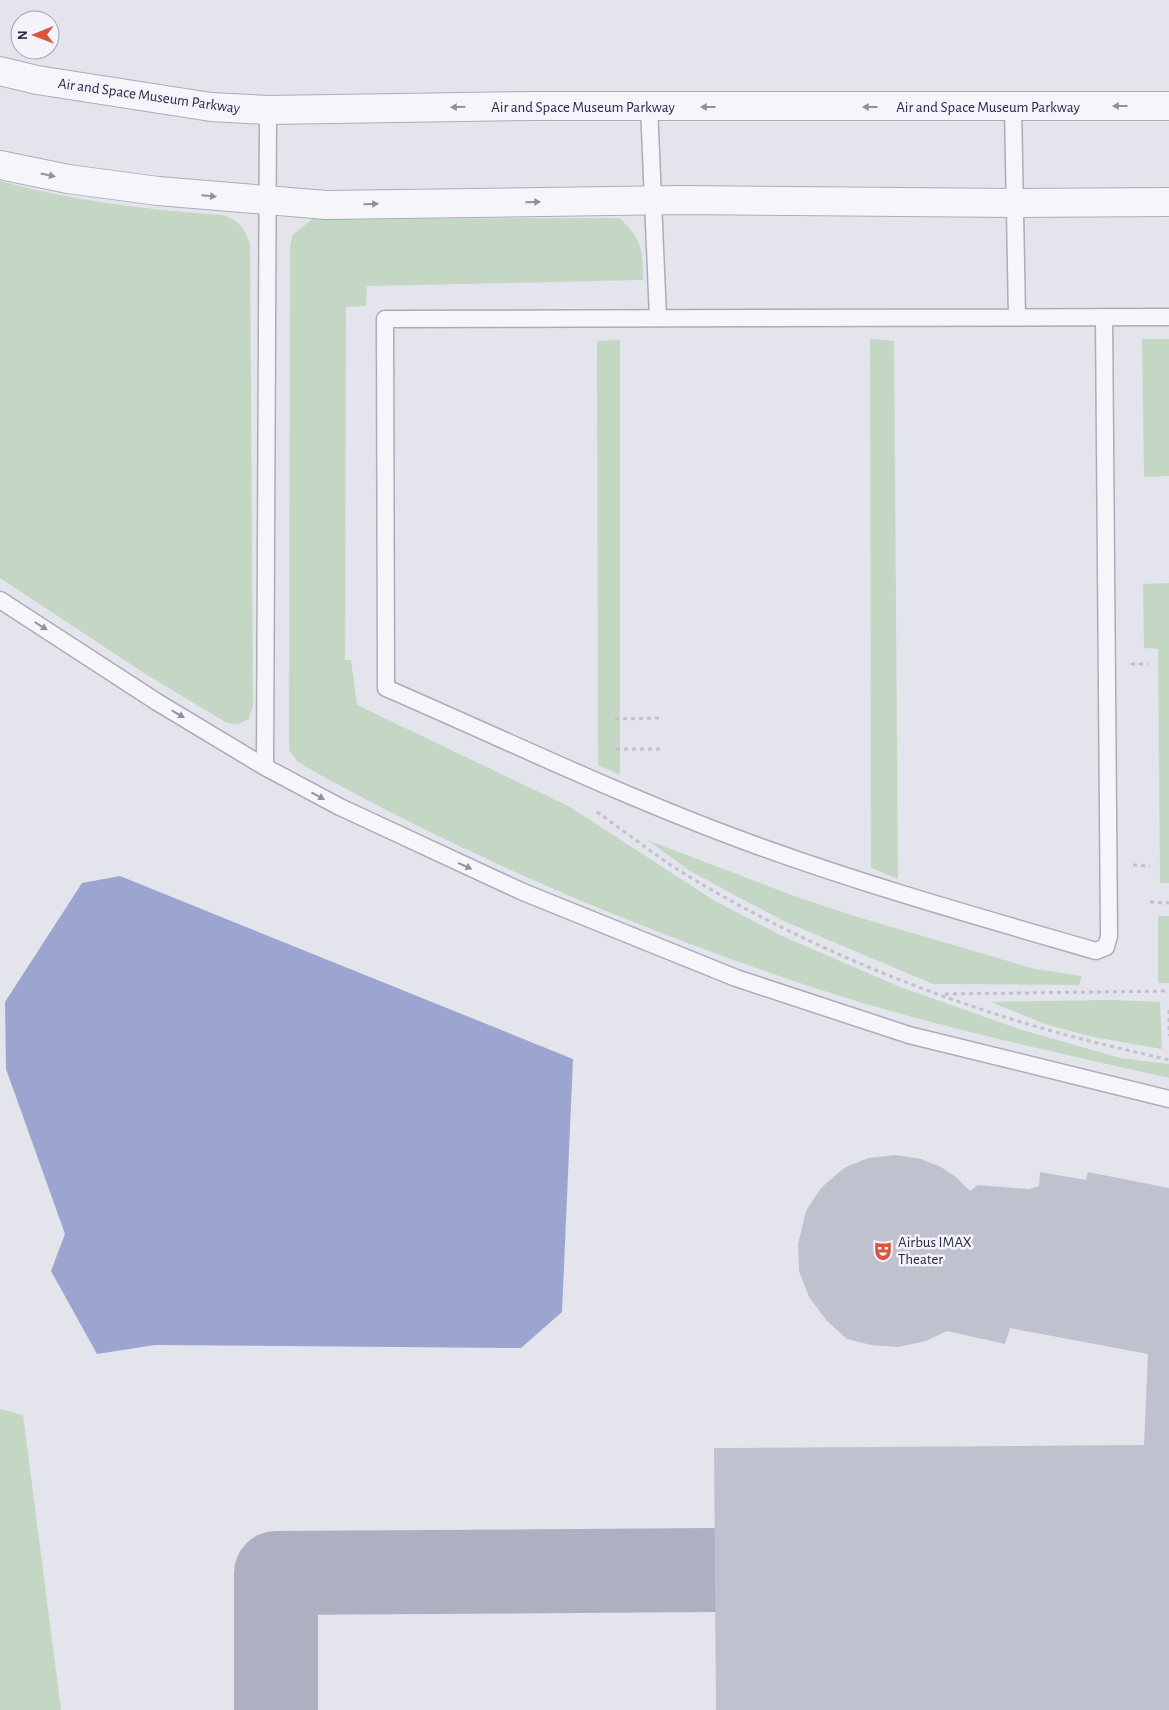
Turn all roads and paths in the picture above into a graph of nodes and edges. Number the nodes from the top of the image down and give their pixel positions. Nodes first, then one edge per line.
1 (0, 71) edge
2 (649, 106) junction
3 (1169, 106) edge
4 (1013, 107) junction
5 (268, 110) junction
6 (0, 165) edge
7 (267, 200) junction
8 (654, 201) junction
9 (1169, 202) edge
10 (1014, 203) junction
11 (1169, 316) edge
12 (1016, 317) junction
13 (1104, 317) junction
14 (658, 318) junction
15 (0, 600) edge
16 (660, 718) dead end
17 (615, 719) dead end
18 (616, 749) dead end
19 (660, 749) dead end
20 (265, 766) junction
21 (597, 812) dead end
22 (1150, 902) dead end
23 (1169, 903) edge
24 (1169, 991) edge
25 (942, 994) junction
26 (1169, 1010) edge
27 (1169, 1036) edge
28 (1169, 1060) edge
29 (1169, 1099) edge

1 - 5 street, Air and Space Museum Parkway
4 -> 2 street, Air and Space Museum Parkway
2 -> 5 street, Air and Space Museum Parkway
2 - 8 lane
3 -> 4 street, Air and Space Museum Parkway
4 - 10 lane
5 - 7 lane
6 -> 7 street
7 -> 8 street
7 - 20 lane
8 - 10 street
8 - 14 lane
9 - 10 street
10 - 12 lane
11 - 13 lane
12 - 13 lane
12 - 14 lane
13 - 14 lane
15 -> 20 lane
16 - 17 path
18 - 19 path
20 -> 29 lane
21 - 25 path
22 - 23 path
24 - 25 path
25 - 28 path
26 - 27 path

